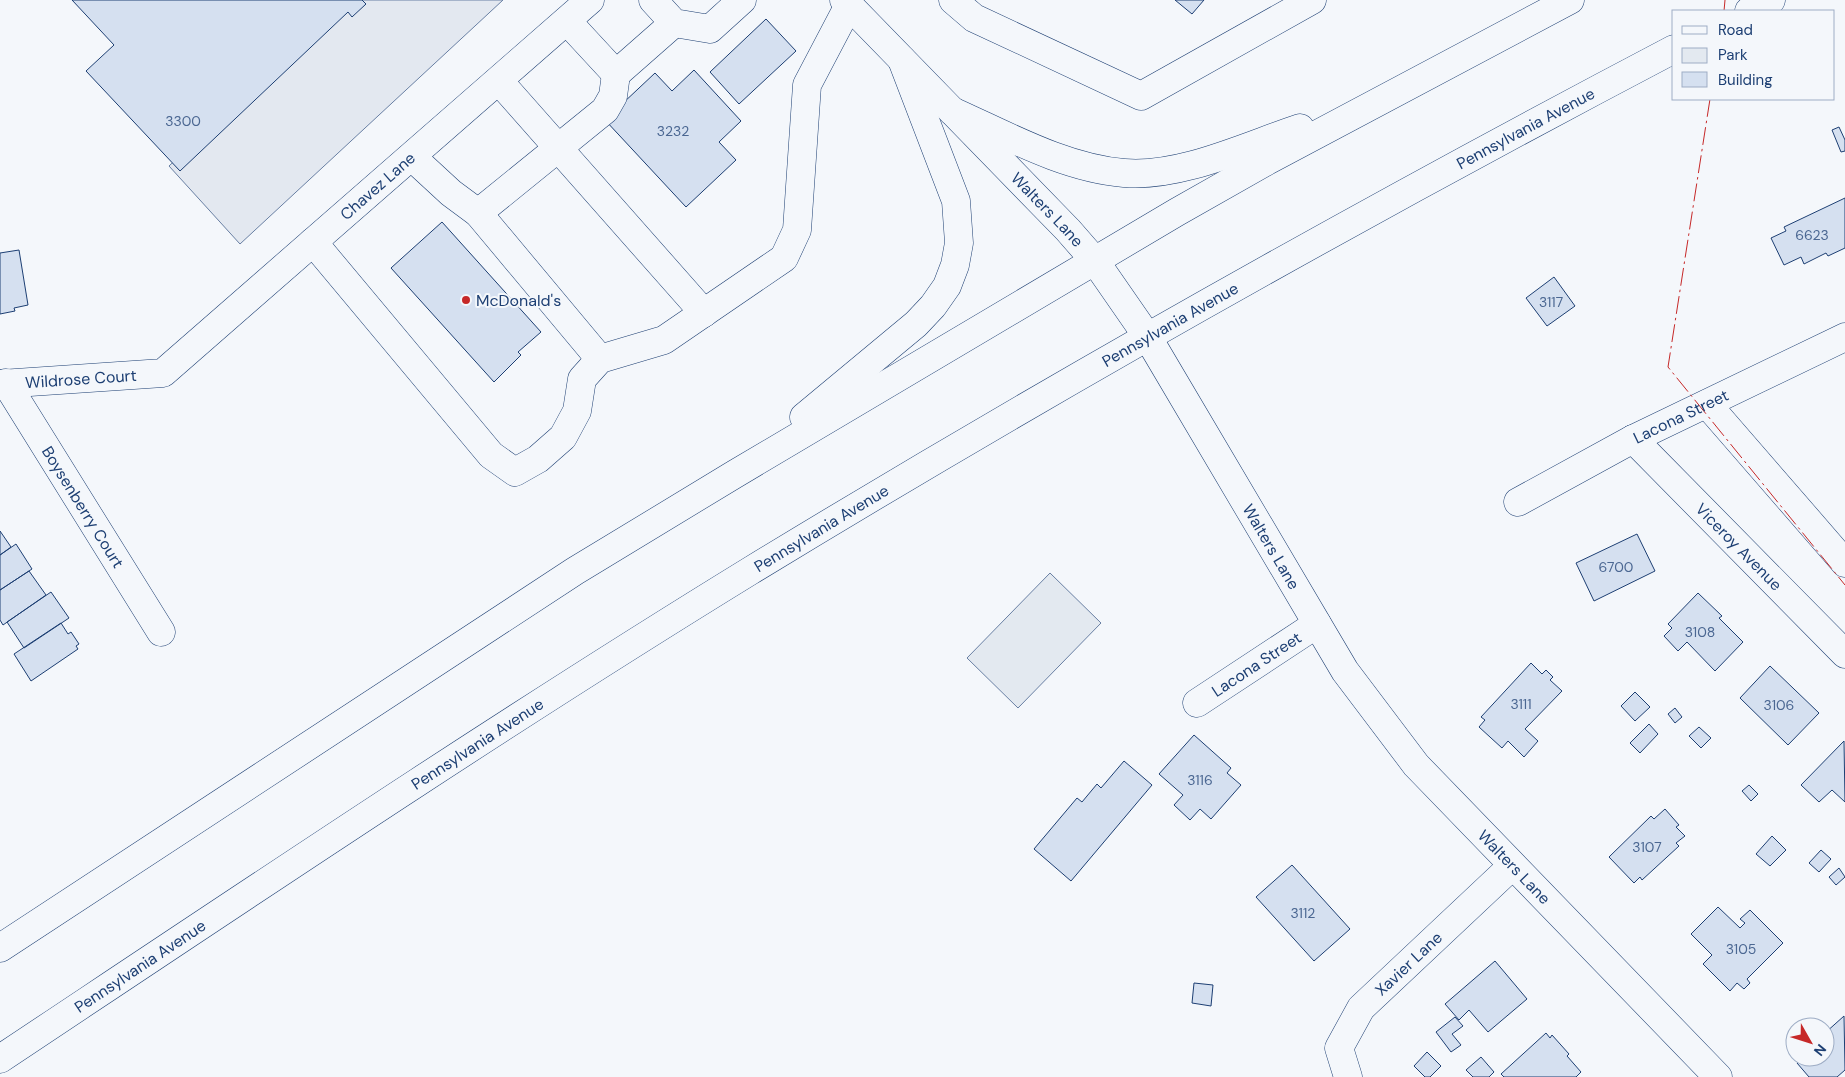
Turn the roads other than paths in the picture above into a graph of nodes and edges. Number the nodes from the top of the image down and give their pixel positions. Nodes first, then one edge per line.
1 (590, 0) edge
2 (653, 0) edge
3 (742, 0) edge
4 (953, 0) edge
5 (1312, 0) edge
6 (1570, 0) edge
7 (1771, 0) edge
8 (846, 3) edge
9 (1751, 10) edge
10 (567, 21) junction
11 (674, 23) junction
12 (1672, 50) edge
13 (902, 60) junction
14 (616, 74) junction
15 (499, 81) junction
16 (1386, 99) junction
17 (952, 111) junction
18 (557, 147) junction
19 (412, 157) junction
20 (478, 213) junction
21 (313, 242) junction
22 (1095, 261) junction
23 (704, 314) junction
24 (1147, 336) junction
25 (1845, 337) edge
26 (600, 359) junction
27 (163, 373) joint
28 (3, 384) edge
29 (1707, 404) junction
30 (1633, 439) junction
31 (735, 474) junction
32 (1518, 502) dead end
33 (1845, 563) edge
34 (1317, 624) junction
35 (161, 632) dead end
36 (1845, 654) edge
37 (1197, 703) dead end
38 (1512, 866) junction
39 (0, 948) edge
40 (0, 1059) edge
41 (1348, 1077) edge
42 (1718, 1077) edge

1 - 10 main road, Chavez Lane
2 - 11 main road
3 - 11 main road
4 - 5 main road
6 - 16 main road
7 - 9 main road
8 - 13 main road, Walters Lane
8 - 23 main road
10 - 14 main road
10 - 15 main road, Chavez Lane
11 - 14 main road
12 - 24 main road, Pennsylvania Avenue
13 - 17 main road, Walters Lane
13 - 31 main road
14 - 18 main road
15 - 18 main road
15 - 19 main road, Chavez Lane
16 - 17 main road
16 - 22 main road
17 - 22 main road, Walters Lane
18 - 20 main road
18 - 23 main road
19 - 20 main road
19 - 21 main road, Chavez Lane
20 - 26 main road
21 - 26 main road
21 - 27 main road, Chavez Lane
22 - 24 main road, Walters Lane
22 - 31 main road
23 - 26 main road
24 - 34 main road, Walters Lane
24 - 40 main road, Pennsylvania Avenue
25 - 29 main road, Lacona Street
27 - 28 main road, Wildrose Court
28 - 35 main road, Boysenberry Court
29 - 30 main road, Lacona Street
29 - 33 main road
30 - 32 main road, Lacona Street
30 - 36 main road, Viceroy Avenue
31 - 39 main road
34 - 37 main road, Lacona Street
34 - 38 main road, Walters Lane
38 - 41 main road, Xavier Lane
38 - 42 main road, Walters Lane

